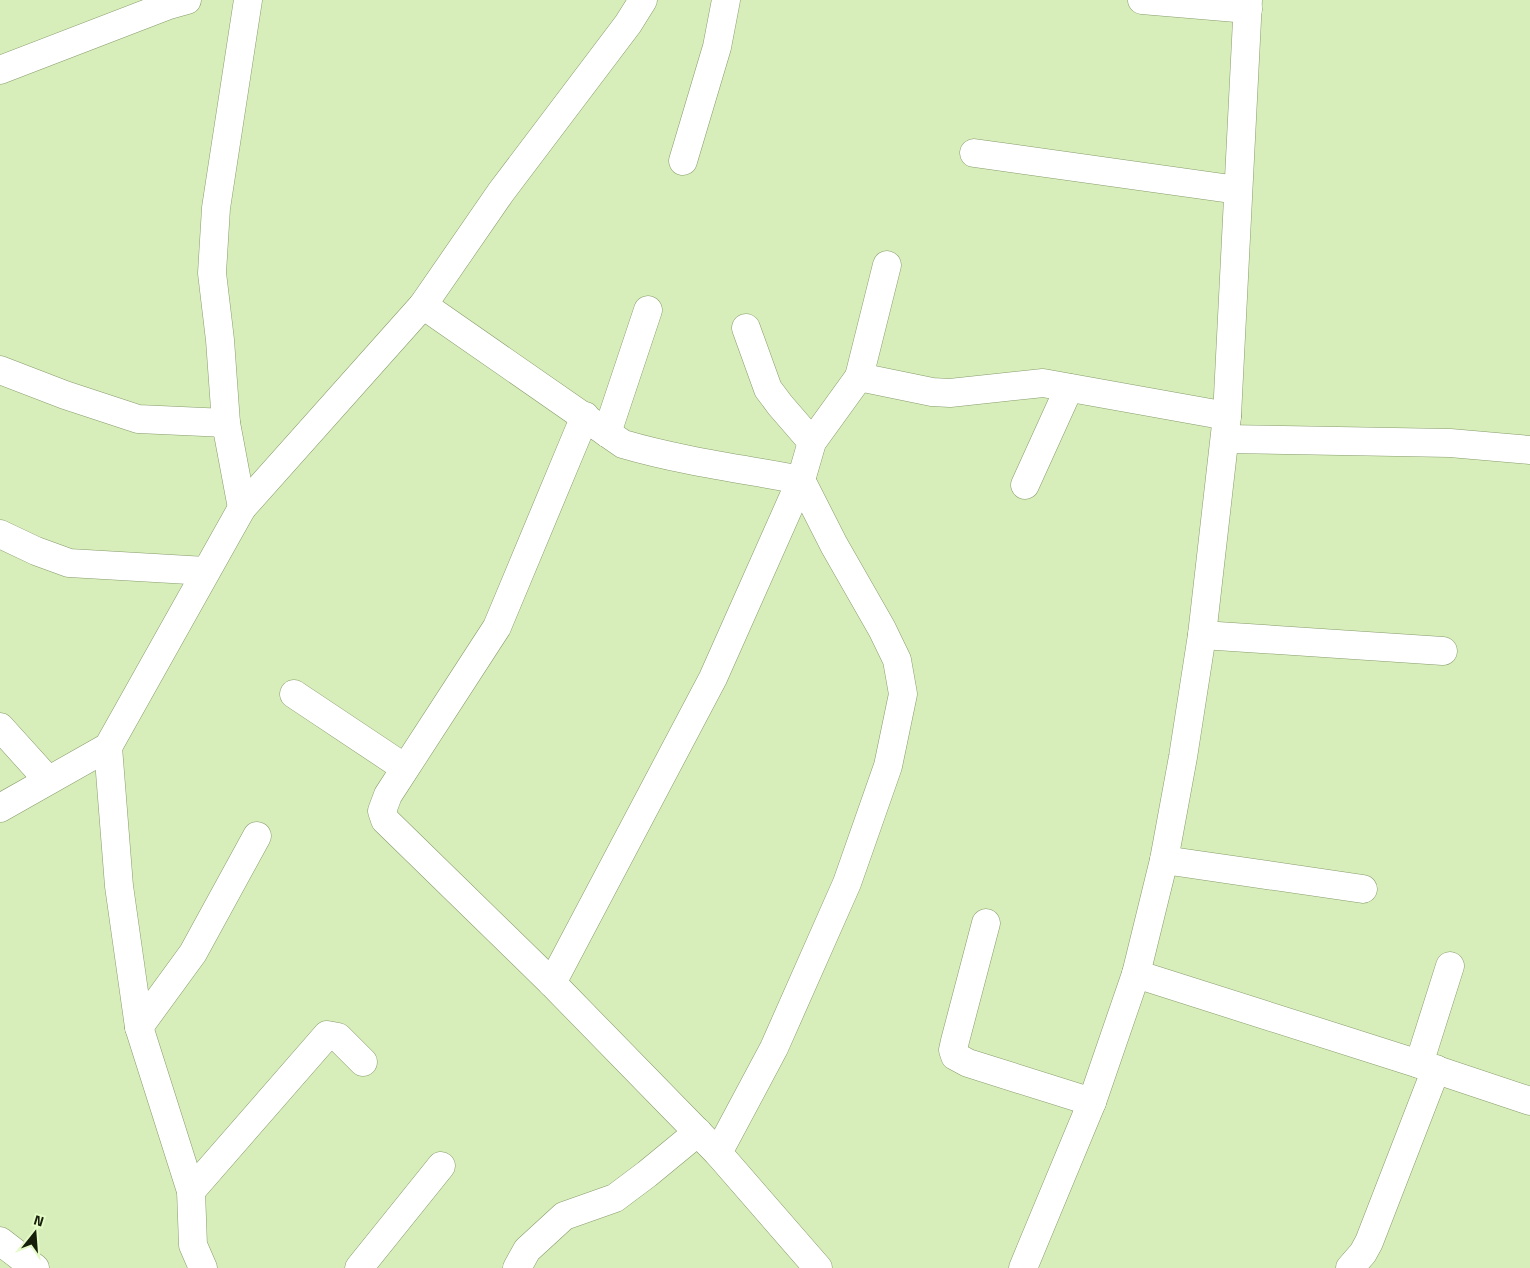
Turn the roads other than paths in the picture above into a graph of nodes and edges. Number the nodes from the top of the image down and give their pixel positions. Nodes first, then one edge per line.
1 (187, 0) edge
2 (248, 0) edge
3 (643, 0) edge
4 (726, 0) edge
5 (1142, 0) edge
6 (1248, 4) edge
7 (0, 70) edge
8 (974, 153) dead end
9 (683, 162) dead end
10 (1238, 190) junction
11 (887, 266) dead end
12 (423, 305) junction
13 (648, 310) dead end
14 (746, 328) dead end
15 (0, 370) edge
16 (859, 378) junction
17 (1069, 388) junction
18 (585, 416) junction
19 (226, 422) junction
20 (1226, 427) junction
21 (607, 433) junction
22 (812, 442) junction
23 (1530, 450) edge
24 (801, 480) junction
25 (1025, 485) dead end
26 (242, 508) junction
27 (0, 534) edge
28 (206, 571) junction
29 (1202, 635) junction
30 (1443, 651) dead end
31 (294, 694) dead end
32 (0, 727) edge
33 (108, 747) junction
34 (405, 768) junction
35 (48, 780) junction
36 (0, 808) edge
37 (257, 836) dead end
38 (1164, 860) junction
39 (1363, 889) dead end
40 (986, 923) dead end
41 (1450, 966) dead end
42 (1136, 974) junction
43 (552, 983) junction
44 (139, 1027) junction
45 (364, 1062) dead end
46 (1428, 1066) junction
47 (1092, 1102) junction
48 (1530, 1102) edge
49 (698, 1132) junction
50 (718, 1153) junction
51 (441, 1166) dead end
52 (191, 1191) junction
53 (0, 1241) edge
54 (1353, 1267) edge
55 (34, 1268) edge
56 (203, 1268) edge
57 (359, 1268) edge
58 (517, 1268) edge
59 (818, 1268) edge
60 (1023, 1268) edge

1 - 7 street
2 - 19 street
3 - 12 street
4 - 9 street
5 - 6 street
6 - 10 street
8 - 10 street
10 - 20 street
11 - 16 street
12 - 18 street
12 - 26 street
13 - 21 street
14 - 22 street
15 - 19 street
16 - 17 street
16 - 22 street
17 - 20 street
17 - 25 street
18 - 21 street
18 - 34 street
19 - 26 street
20 - 23 street
20 - 29 street
21 - 24 street
22 - 24 street
24 - 43 street
24 - 50 street
26 - 28 street
27 - 28 street
28 - 33 street
29 - 30 street
29 - 38 street
31 - 34 street
32 - 35 street
33 - 35 street
33 - 44 street
34 - 43 street
35 - 36 street
37 - 44 street
38 - 39 street
38 - 42 street
40 - 47 street
41 - 46 street
42 - 46 street
42 - 47 street
43 - 49 street
44 - 52 street
45 - 52 street
46 - 48 street
46 - 54 street
47 - 60 street
49 - 50 street
49 - 58 street
50 - 59 street
51 - 57 street
52 - 56 street
53 - 55 street

